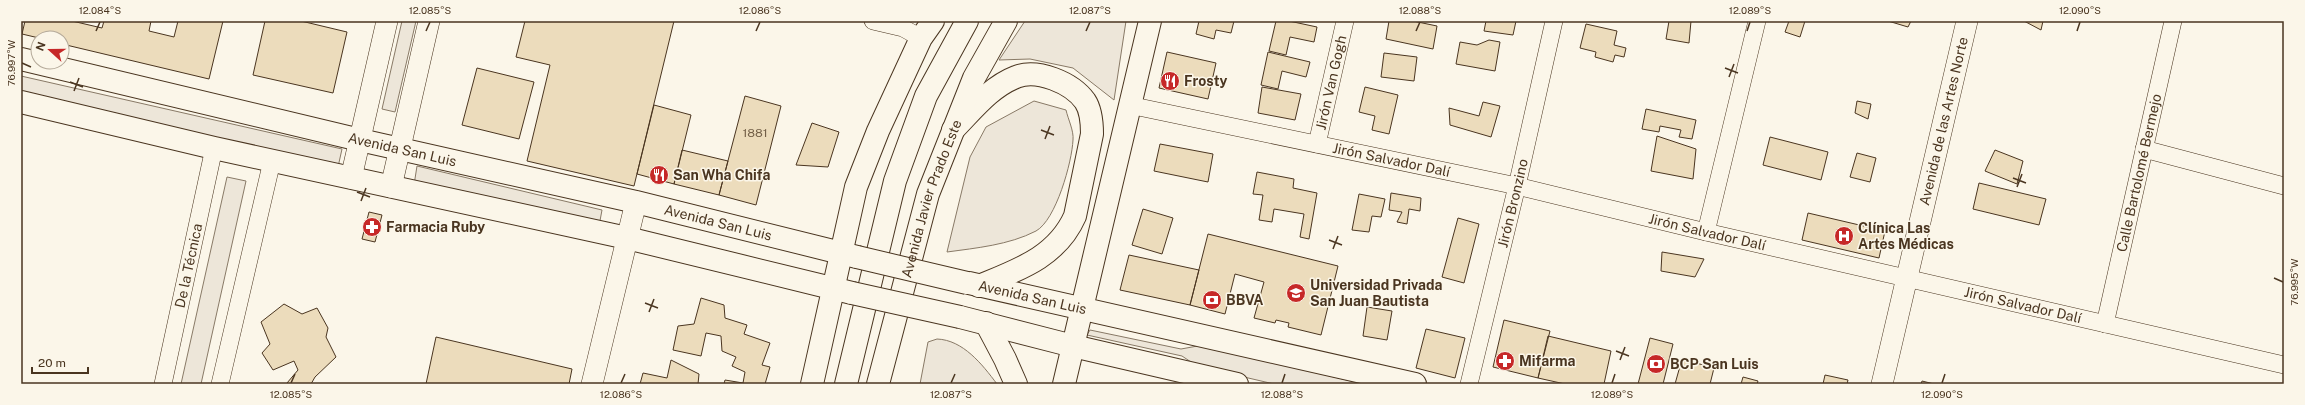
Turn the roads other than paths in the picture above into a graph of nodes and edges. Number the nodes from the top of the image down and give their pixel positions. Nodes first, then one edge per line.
1 (387, 21) edge
2 (429, 21) edge
3 (873, 21) edge
4 (967, 21) edge
5 (1006, 21) edge
6 (1150, 21) edge
7 (1345, 21) edge
8 (1554, 21) edge
9 (1757, 21) edge
10 (1968, 21) edge
11 (2173, 21) edge
12 (927, 30) edge
13 (21, 59) edge
14 (21, 102) edge
15 (1129, 106) junction
16 (953, 130) junction
17 (360, 140) junction
18 (1317, 144) junction
19 (214, 148) junction
20 (399, 149) junction
21 (2144, 149) junction
22 (272, 161) junction
23 (351, 178) junction
24 (1518, 186) junction
25 (2284, 186) edge
26 (391, 187) junction
27 (636, 202) junction
28 (1706, 232) junction
29 (627, 238) junction
30 (849, 255) junction
31 (1908, 278) junction
32 (973, 284) junction
33 (843, 291) junction
34 (1081, 310) junction
35 (986, 323) junction
36 (2105, 324) junction
37 (1073, 346) junction
38 (2284, 365) edge
39 (163, 384) edge
40 (220, 384) edge
41 (592, 384) edge
42 (812, 384) edge
43 (846, 384) edge
44 (878, 384) edge
45 (1016, 384) edge
46 (1064, 384) edge
47 (1237, 384) edge
48 (1415, 384) edge
49 (1469, 384) edge
50 (1882, 384) edge

1 - 17 street
2 - 20 street
3 - 12 street
4 - 43 main road
5 - 16 main road, Avenida Javier Prado Este
6 - 15 main road
7 - 18 street, Jirón Van Gogh
8 - 24 street, Jirón Bronzino
9 - 28 street
10 - 31 street, Avenida de las Artes Norte
11 - 21 street, Calle Bartolomé Bermejo
12 - 30 main road
13 - 17 main road, Avenida San Luis
14 - 19 main road
15 - 18 street, Jirón Salvador Dalí
15 - 34 main road
16 - 32 main road
16 - 44 main road, Avenida Javier Prado Este
17 - 20 main road, Avenida San Luis
17 - 23 street
18 - 24 street, Jirón Salvador Dalí
19 - 22 main road
19 - 39 street, De la Técnica
20 - 26 street
20 - 27 main road, Avenida San Luis
21 - 25 street
21 - 36 street, Calle Bartolomé Bermejo
22 - 23 main road
22 - 40 street
23 - 26 main road
24 - 28 street, Jirón Salvador Dalí
24 - 49 street, Jirón Bronzino
26 - 29 main road
27 - 29 street
27 - 30 main road, Avenida San Luis
28 - 31 street, Jirón Salvador Dalí
29 - 33 main road
29 - 41 street
30 - 32 main road, Avenida San Luis, bridge
30 - 33 main road
31 - 36 street, Jirón Salvador Dalí
31 - 50 street, Avenida de las Artes Norte
32 - 34 main road, Avenida San Luis
33 - 35 main road, bridge
33 - 42 main road
34 - 37 main road
34 - 48 main road, Avenida San Luis
35 - 37 main road
35 - 45 main road
36 - 38 street, Jirón Salvador Dalí
37 - 46 main road
37 - 47 main road

